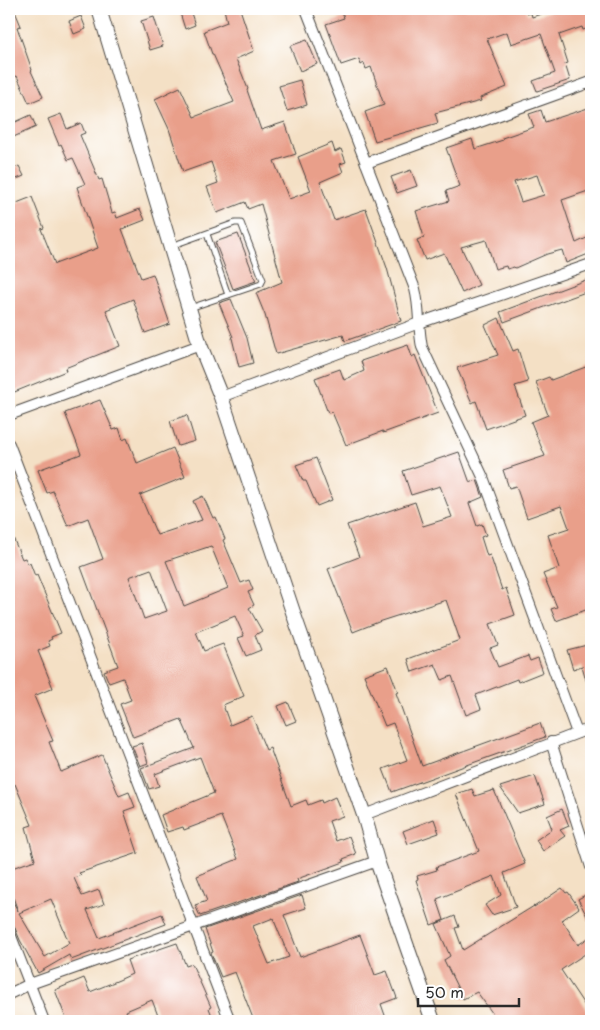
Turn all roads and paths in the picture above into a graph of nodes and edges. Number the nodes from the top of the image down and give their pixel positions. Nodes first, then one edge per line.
1 (99, 9) edge
2 (306, 9) edge
3 (591, 82) edge
4 (366, 163) junction
5 (207, 234) junction
6 (169, 246) junction
7 (591, 264) edge
8 (228, 295) junction
9 (190, 308) junction
10 (419, 323) junction
11 (200, 345) junction
12 (221, 397) junction
13 (9, 414) edge
14 (9, 444) edge
15 (591, 728) edge
16 (576, 733) junction
17 (551, 742) junction
18 (364, 815) junction
19 (377, 861) junction
20 (591, 867) edge
21 (194, 926) junction
22 (9, 931) edge
23 (30, 984) junction
24 (9, 994) edge
25 (44, 1021) edge
26 (230, 1021) edge
27 (433, 1021) edge

1 - 6 street
2 - 4 street
3 - 4 street
4 - 10 street
5 - 6 lane
5 - 8 lane
5 - 8 lane
6 - 9 street
7 - 10 street
8 - 9 lane
9 - 11 street
10 - 12 street
10 - 16 street
11 - 12 street
11 - 13 street
12 - 18 street
14 - 21 street
15 - 16 street
16 - 17 street
17 - 18 street
17 - 20 street
18 - 19 street
19 - 21 street
19 - 27 street
21 - 23 street
21 - 26 street
22 - 23 street
23 - 24 street
23 - 25 street

